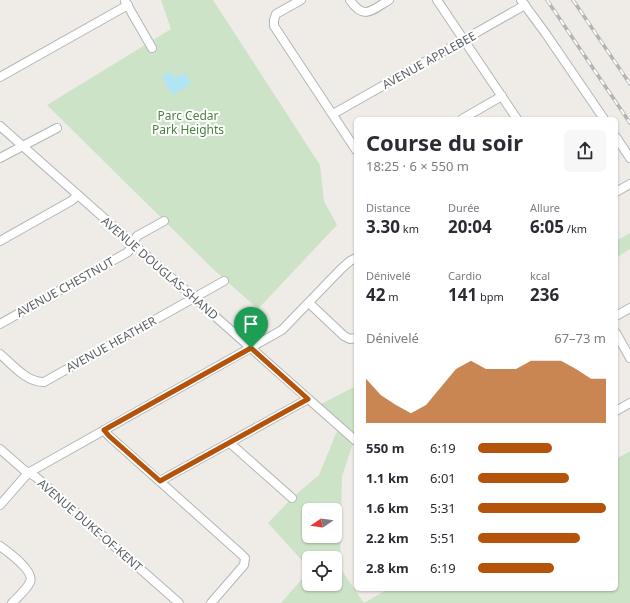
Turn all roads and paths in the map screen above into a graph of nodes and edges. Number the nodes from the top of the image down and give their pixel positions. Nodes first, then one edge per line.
1 (301, 0) edge
2 (350, 0) edge
3 (389, 0) edge
4 (437, 0) edge
5 (126, 2) edge
6 (523, 2) edge
7 (464, 40) junction
8 (152, 48) dead end
9 (0, 77) edge
10 (502, 96) junction
11 (333, 114) junction
12 (465, 117) edge
13 (516, 117) edge
14 (603, 117) edge
15 (0, 126) edge
16 (57, 128) dead end
17 (618, 140) edge
18 (23, 146) junction
19 (354, 147) edge
20 (0, 158) edge
21 (630, 158) edge
22 (630, 184) edge
23 (618, 191) edge
24 (78, 195) junction
25 (164, 221) dead end
26 (0, 241) edge
27 (133, 244) junction
28 (354, 259) edge
29 (224, 281) dead end
30 (193, 298) junction
31 (309, 303) junction
32 (630, 308) edge
33 (618, 315) edge
34 (0, 324) edge
35 (618, 337) edge
36 (354, 338) edge
37 (251, 348) junction
38 (0, 354) edge
39 (630, 358) edge
40 (308, 399) junction
41 (630, 403) edge
42 (618, 410) edge
43 (104, 430) junction
44 (354, 439) edge
45 (230, 443) junction
46 (0, 449) edge
47 (28, 473) junction
48 (160, 481) junction
49 (292, 498) dead end
50 (0, 505) edge
51 (0, 546) edge
52 (12, 603) edge
53 (179, 603) edge
54 (211, 603) edge

1 - 11 street
2 - 3 street
4 - 7 street
5 - 8 street
5 - 9 street
6 - 7 street, AVENUE APPLEBEE
6 - 14 street
7 - 10 street
7 - 11 street, AVENUE APPLEBEE
10 - 12 street
10 - 13 street
11 - 19 street
15 - 18 street, AVENUE DOUGLAS-SHAND
16 - 18 street
17 - 21 street
18 - 20 street
18 - 24 street, AVENUE DOUGLAS-SHAND
22 - 23 street
24 - 26 street
24 - 27 street, AVENUE DOUGLAS-SHAND
25 - 27 street, AVENUE CHESTNUT
27 - 30 street, AVENUE DOUGLAS-SHAND
27 - 34 street, AVENUE CHESTNUT
28 - 31 street
29 - 30 street, AVENUE HEATHER
30 - 37 street, AVENUE DOUGLAS-SHAND
30 - 38 street, AVENUE HEATHER
31 - 36 street
31 - 37 street
32 - 33 street
35 - 39 street
37 - 40 street, AVENUE DOUGLAS-SHAND
37 - 43 street
40 - 44 street, AVENUE DOUGLAS-SHAND
40 - 45 street
41 - 42 street
43 - 47 street
43 - 48 street
45 - 48 street
45 - 49 street
46 - 47 street, AVENUE DUKE-OF-KENT
47 - 50 street
47 - 53 street, AVENUE DUKE-OF-KENT
48 - 54 street
51 - 52 street

